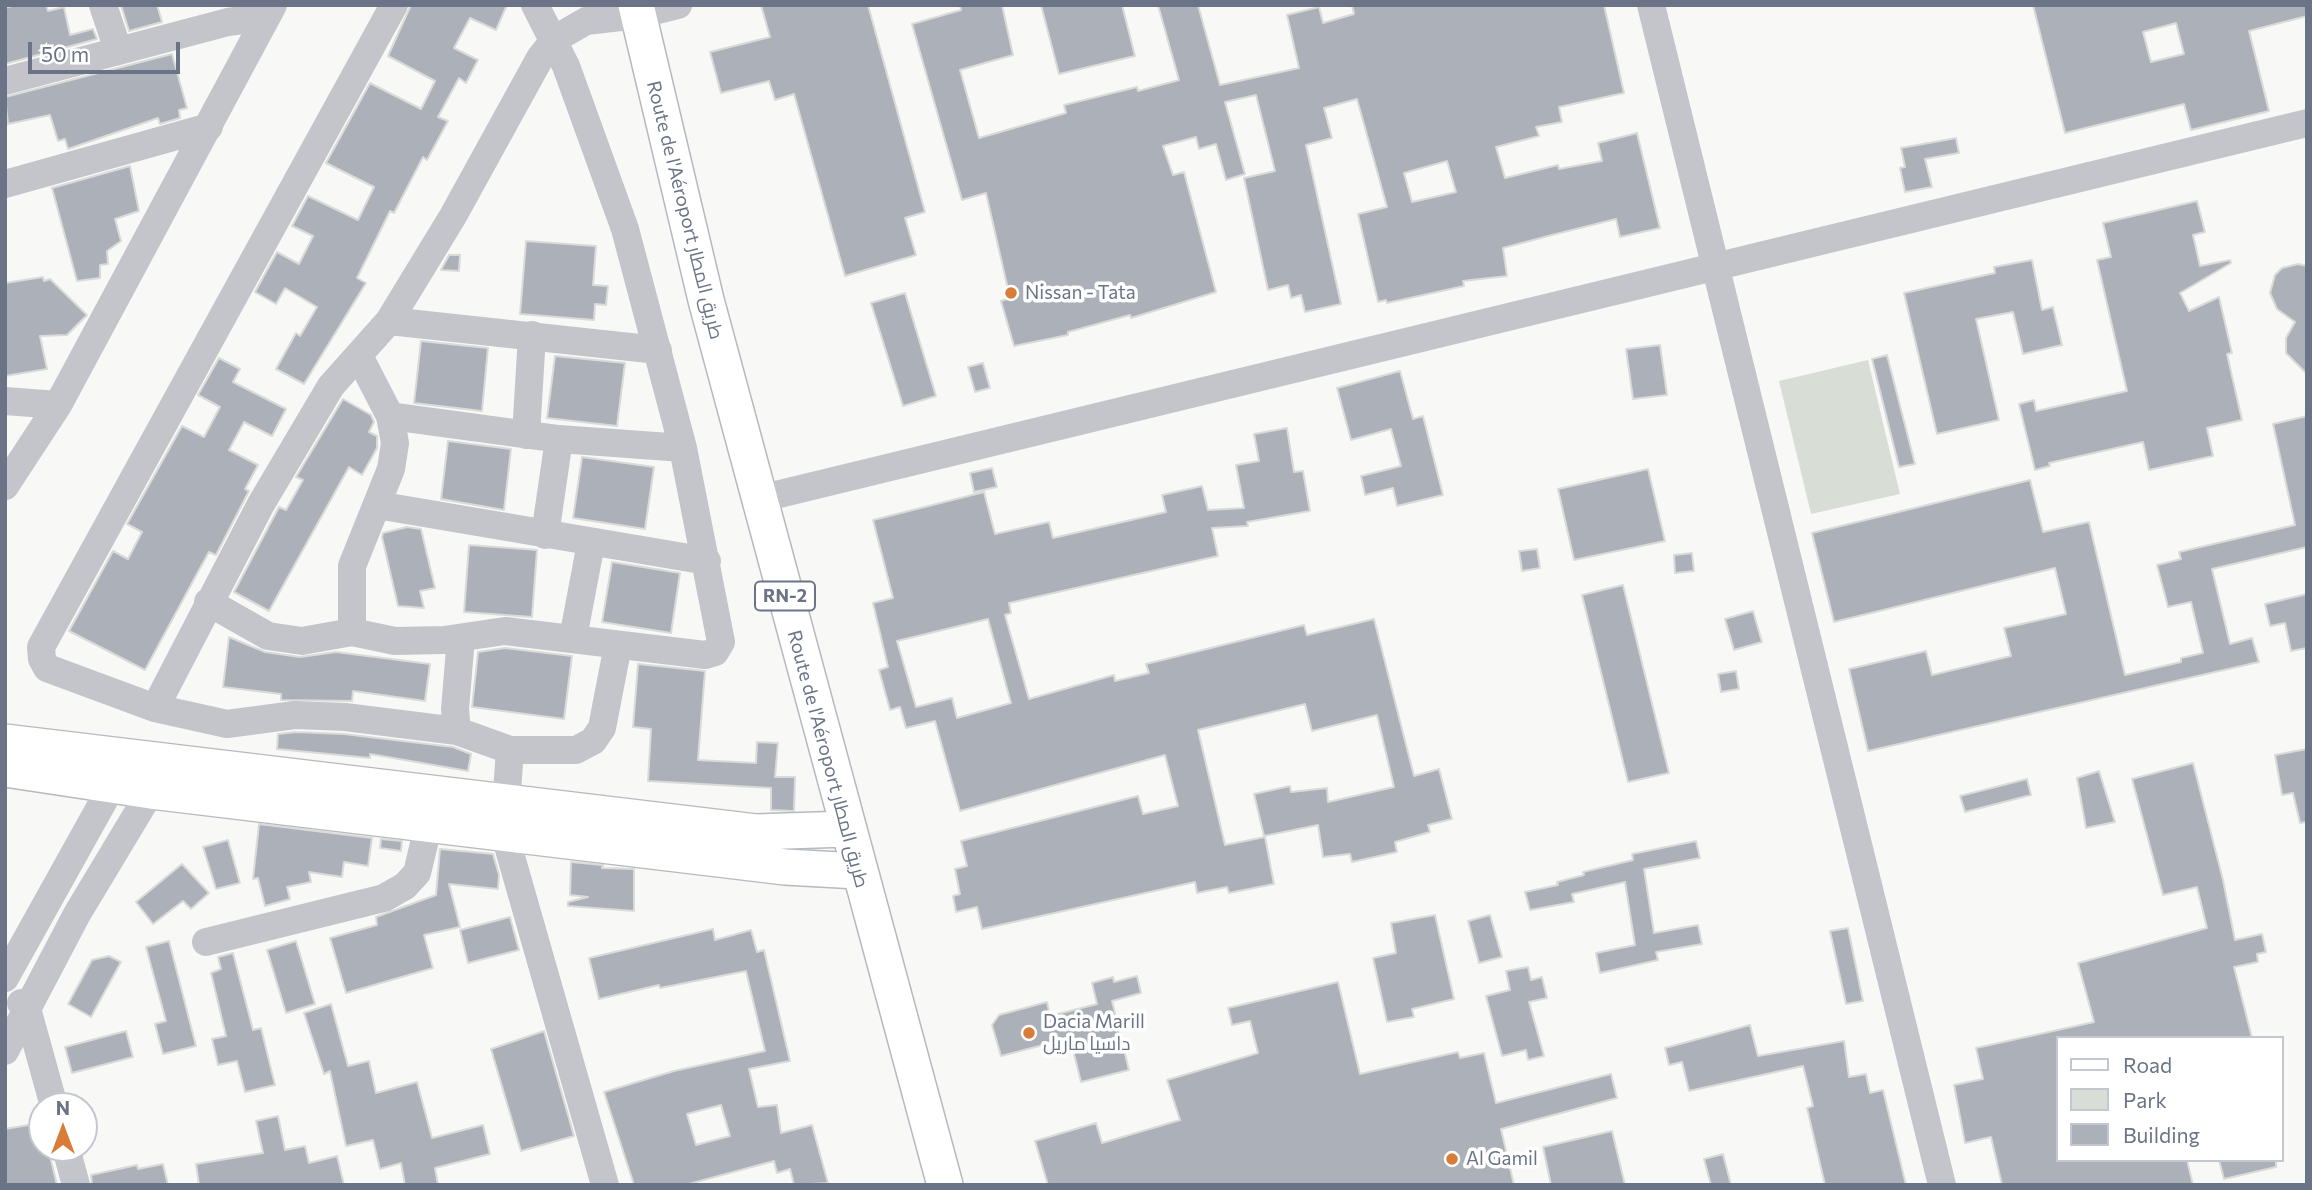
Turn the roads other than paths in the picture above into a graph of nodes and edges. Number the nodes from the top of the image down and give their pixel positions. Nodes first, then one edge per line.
1 (103, 5) edge
2 (394, 5) edge
3 (535, 5) edge
4 (678, 5) edge
5 (1651, 5) edge
6 (637, 10) edge
7 (270, 11) edge
8 (555, 39) junction
9 (118, 50) junction
10 (5, 80) edge
11 (2307, 123) edge
12 (209, 127) junction
13 (5, 184) edge
14 (1717, 266) junction
15 (389, 321) junction
16 (532, 335) junction
17 (658, 350) junction
18 (359, 356) junction
19 (5, 401) edge
20 (58, 405) junction
21 (390, 416) junction
22 (526, 435) junction
23 (559, 439) junction
24 (683, 448) junction
25 (5, 486) edge
26 (759, 499) junction
27 (377, 505) junction
28 (545, 535) junction
29 (591, 543) junction
30 (707, 561) junction
31 (208, 601) junction
32 (352, 632) junction
33 (461, 638) junction
34 (573, 638) junction
35 (618, 645) junction
36 (155, 708) junction
37 (457, 731) junction
38 (5, 742) edge
39 (510, 750) junction
40 (144, 757) junction
41 (5, 769) edge
42 (113, 784) junction
43 (151, 791) junction
44 (504, 817) junction
45 (429, 823) junction
46 (847, 829) junction
47 (858, 871) junction
48 (206, 942) dead end
49 (5, 978) edge
50 (5, 984) edge
51 (28, 1012) junction
52 (5, 1051) edge
53 (50, 1092) edge
54 (70, 1162) edge
55 (76, 1185) edge
56 (605, 1185) edge
57 (945, 1185) edge
58 (1942, 1185) edge

1 - 9 street
2 - 36 street
3 - 8 street
4 - 6 street
5 - 14 street
6 - 8 street
6 - 26 main road, Route de l'Aéroport طريق المطار / RN-2
7 - 9 street
7 - 12 street
8 - 15 street
8 - 17 street
9 - 10 street
11 - 14 street
12 - 13 street
12 - 20 street
14 - 26 street
14 - 58 street
15 - 16 street
15 - 18 street
16 - 17 street
16 - 22 street
17 - 24 street
18 - 21 street
18 - 31 street
19 - 20 street
20 - 25 street
21 - 22 street
21 - 27 street
22 - 23 street
23 - 24 street
23 - 28 street
24 - 30 street
26 - 46 main road, Route de l'Aéroport طريق المطار / RN-2
27 - 28 street
27 - 32 street
28 - 29 street
29 - 30 street
29 - 34 street
30 - 35 street
31 - 32 street
31 - 36 street
32 - 33 street
33 - 34 street
33 - 37 street
34 - 35 street
35 - 39 street
36 - 37 street
37 - 39 street
38 - 40 main road
39 - 44 street
40 - 42 street
40 - 43 street
40 - 44 main road
41 - 42 main road
42 - 43 main road
42 - 49 street
43 - 45 main road
43 - 51 street
44 - 45 main road
44 - 46 main road
44 - 47 main road
44 - 56 street
45 - 48 street
46 - 47 main road, Route de l'Aéroport طريق المطار / RN-2
47 - 57 main road, Route de l'Aéroport طريق المطار / RN-2
50 - 51 street
51 - 52 street
51 - 53 street
54 - 55 street

